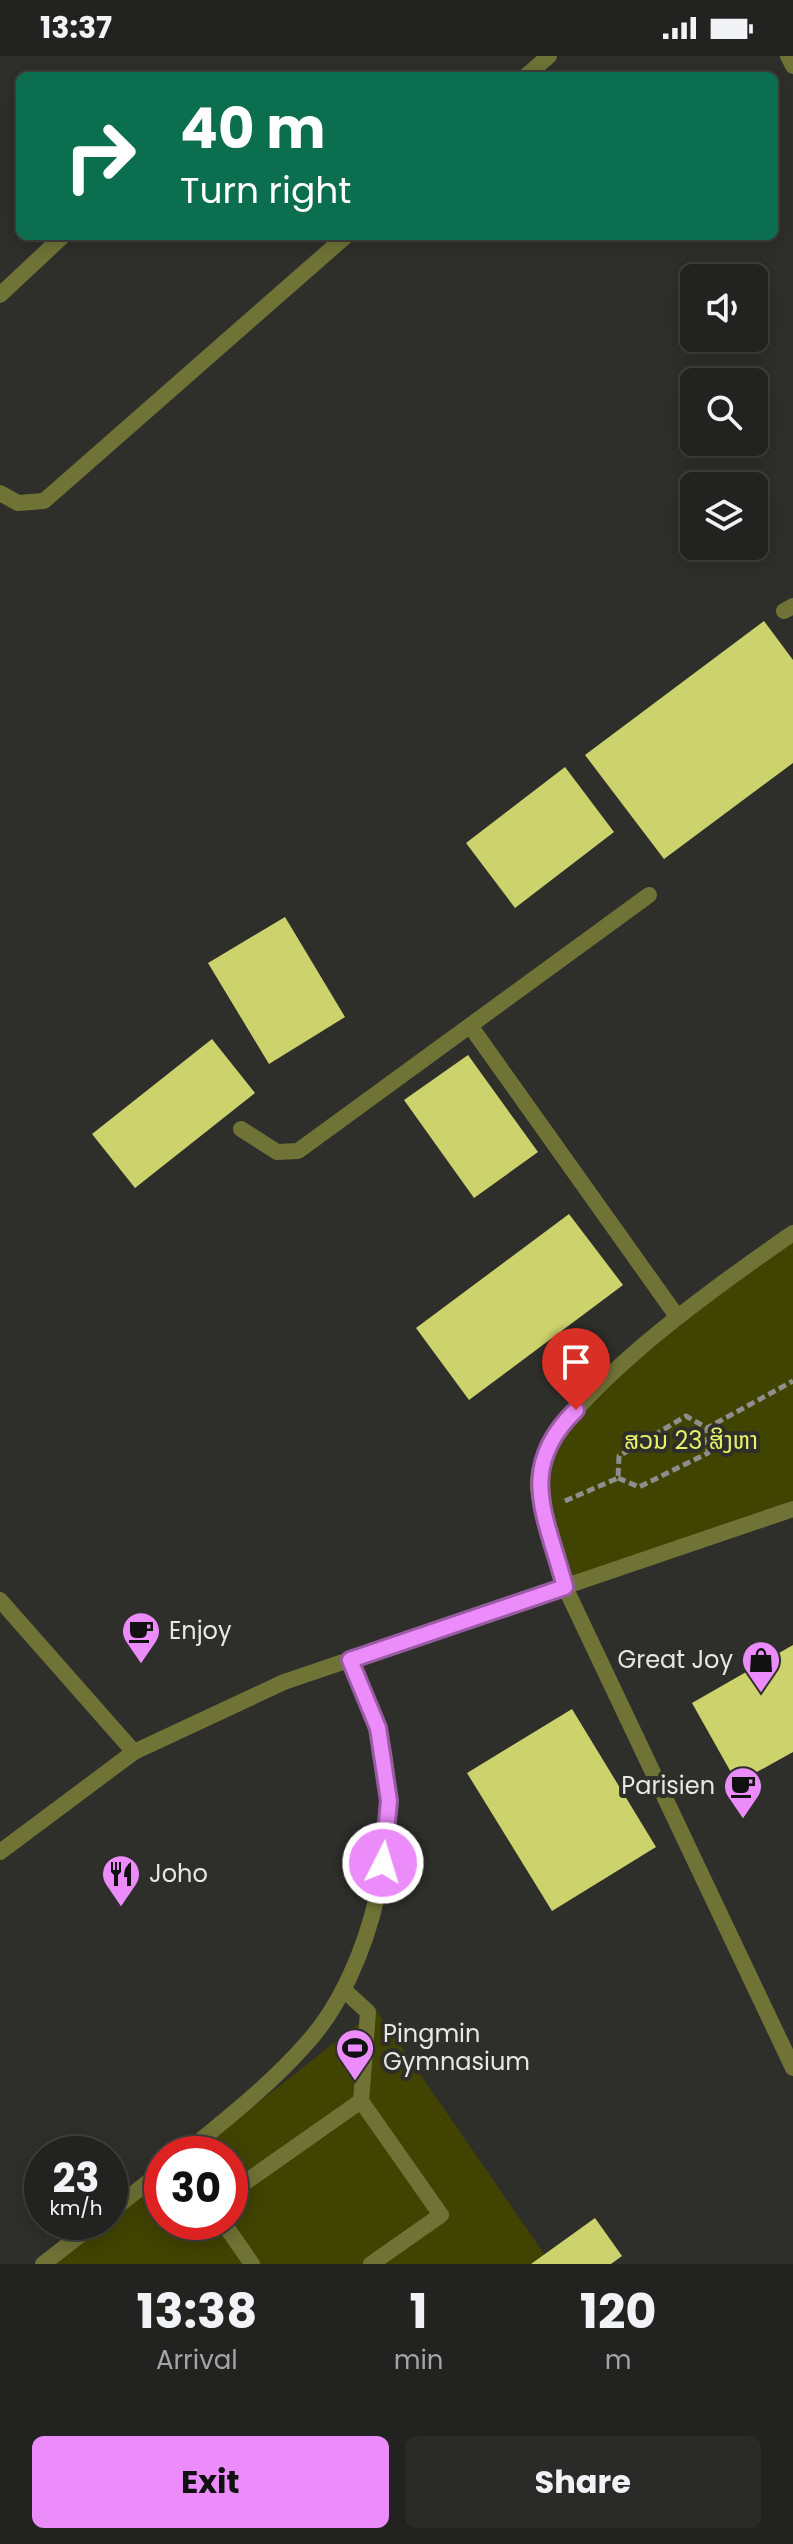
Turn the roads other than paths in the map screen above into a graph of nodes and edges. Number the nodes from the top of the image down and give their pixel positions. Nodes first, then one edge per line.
1 (549, 56) edge
2 (788, 56) edge
3 (793, 66) edge
4 (531, 72) edge
5 (59, 240) edge
6 (341, 240) edge
7 (0, 295) edge
8 (0, 493) edge
9 (649, 895) dead end
10 (471, 1027) junction
11 (241, 1129) dead end
12 (793, 1233) edge
13 (676, 1315) junction
14 (793, 1509) edge
15 (565, 1587) junction
16 (0, 1600) edge
17 (350, 1660) junction
18 (134, 1752) junction
19 (0, 1852) edge
20 (345, 1991) junction
21 (793, 2068) edge
22 (361, 2101) junction
23 (206, 2136) edge
24 (248, 2180) edge
25 (144, 2185) edge
26 (128, 2198) edge
27 (74, 2240) edge
28 (235, 2240) edge
29 (43, 2264) edge
30 (252, 2264) edge
31 (371, 2264) edge

1 - 4 street
2 - 3 street
5 - 7 street
6 - 8 street
9 - 10 street
10 - 11 street
10 - 13 street
12 - 13 street
13 - 15 street
14 - 15 street
15 - 17 street
15 - 21 street
16 - 18 street
17 - 18 street
17 - 20 street
18 - 19 street
20 - 22 street
20 - 23 street
22 - 24 street
22 - 31 street
25 - 26 street
27 - 29 street
28 - 30 street

